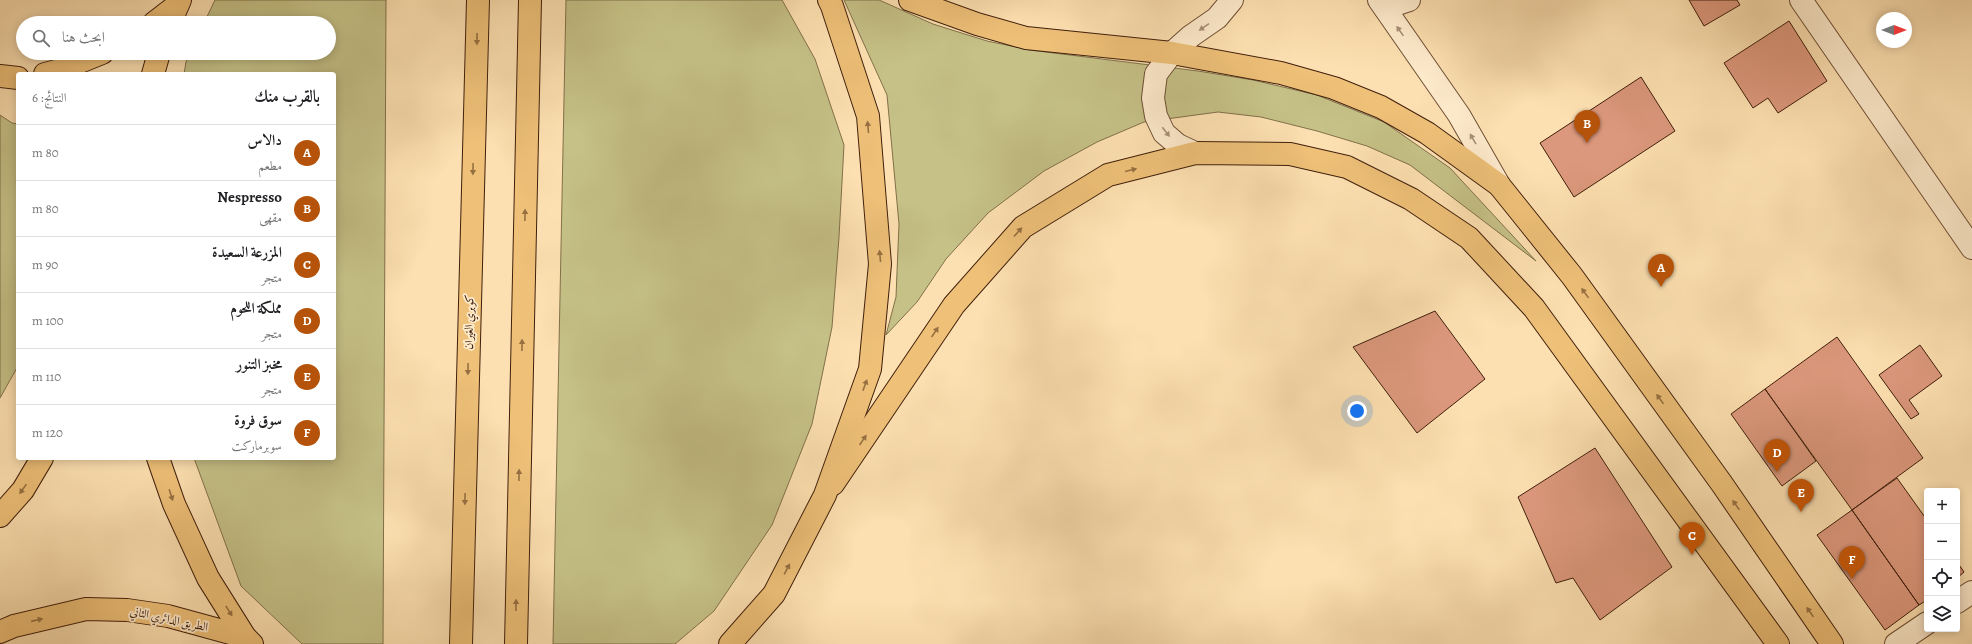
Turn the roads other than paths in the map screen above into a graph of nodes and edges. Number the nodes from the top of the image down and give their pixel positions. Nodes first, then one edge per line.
1 (478, 0) edge
2 (530, 0) edge
3 (829, 0) edge
4 (910, 0) edge
5 (1232, 0) edge
6 (1409, 0) edge
7 (1801, 0) edge
8 (1382, 4) edge
9 (175, 10) edge
10 (165, 16) edge
11 (1172, 53) junction
12 (85, 60) edge
13 (157, 60) edge
14 (52, 72) edge
15 (154, 72) edge
16 (0, 76) edge
17 (16, 78) edge
18 (1195, 153) junction
19 (1500, 185) junction
20 (1972, 248) edge
21 (41, 460) edge
22 (159, 460) edge
23 (825, 495) junction
24 (0, 516) edge
25 (1972, 592) edge
26 (774, 594) junction
27 (1960, 600) edge
28 (1924, 625) edge
29 (0, 632) edge
30 (249, 640) edge
31 (461, 644) edge
32 (516, 644) edge
33 (730, 644) edge
34 (750, 644) edge
35 (1778, 644) edge
36 (1832, 644) edge
37 (1896, 644) edge

1 -> 31 main road, كوبري الغيران
32 -> 2 main road
23 -> 3 main road
4 - 11 main road
5 -> 11 street
6 - 8 street
7 - 20 street
19 -> 8 street
9 - 10 main road
11 -> 18 street
11 - 19 main road
12 - 14 main road
13 - 15 main road
16 - 17 main road
23 -> 18 main road
18 - 35 main road
36 -> 19 main road
21 -> 24 main road
22 -> 30 main road
26 -> 23 main road
25 - 27 street
26 - 33 main road
26 - 34 main road
28 - 37 street
29 -> 30 main road, الطريق الدائري الثاني

